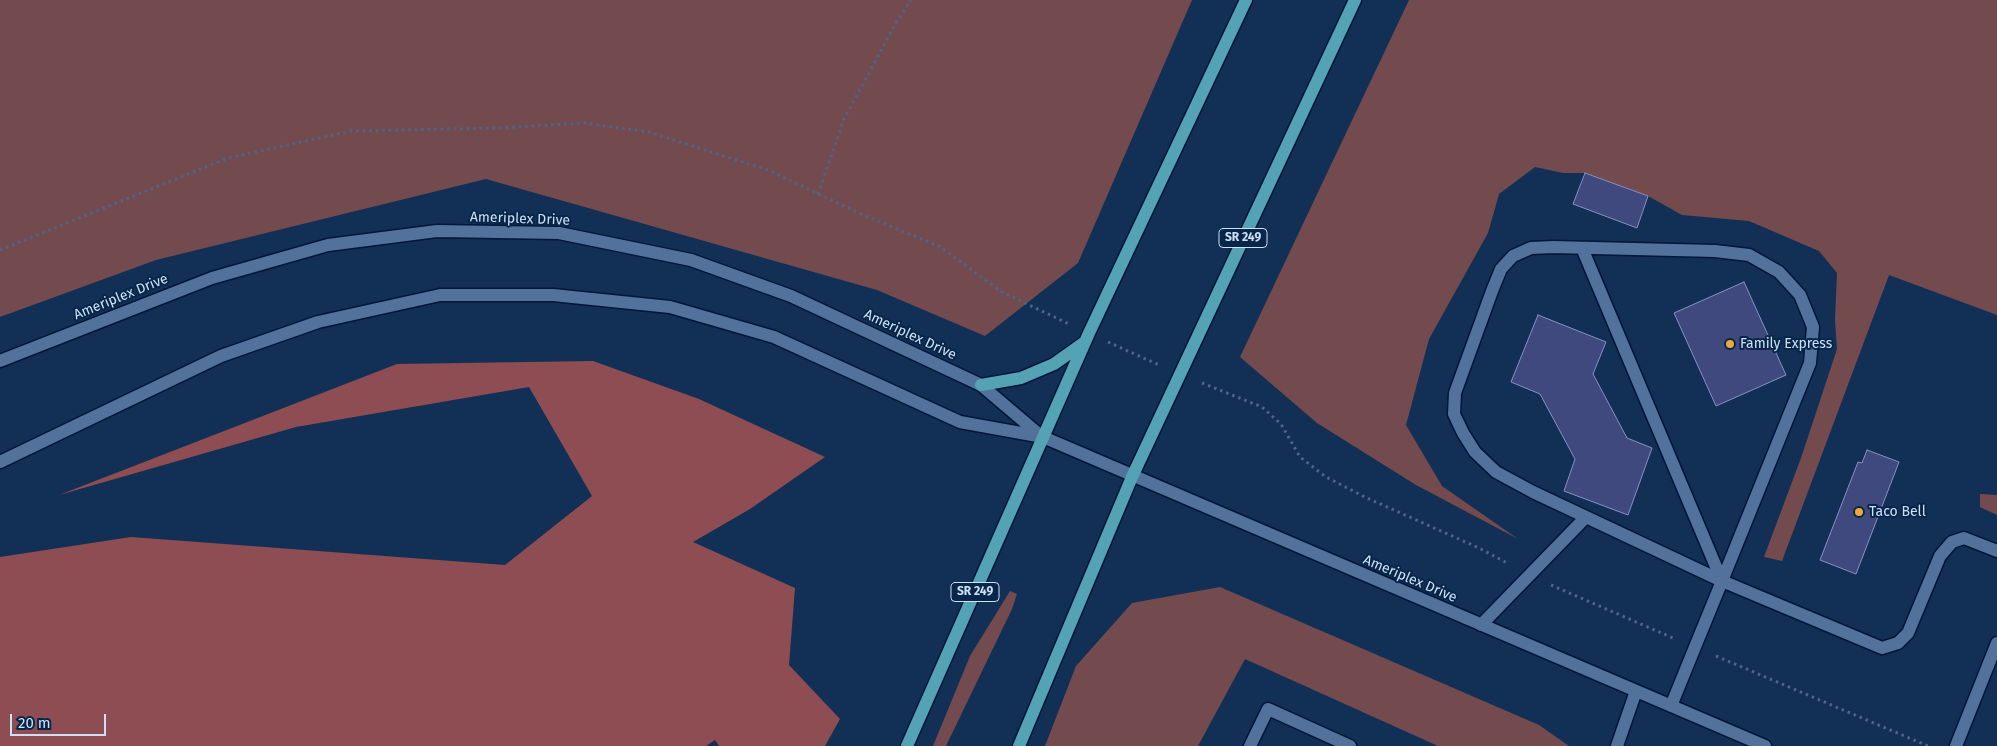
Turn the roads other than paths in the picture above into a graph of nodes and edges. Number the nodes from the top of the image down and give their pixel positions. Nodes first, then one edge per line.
1 (1246, 0) edge
2 (1355, 0) edge
3 (1582, 248) junction
4 (1087, 337) junction
5 (0, 361) edge
6 (981, 385) junction
7 (1043, 437) junction
8 (0, 462) edge
9 (1132, 477) junction
10 (1586, 517) junction
11 (1997, 551) edge
12 (1722, 581) junction
13 (1481, 625) junction
14 (1997, 642) edge
15 (1636, 691) junction
16 (1671, 706) junction
17 (907, 746) edge
18 (1019, 746) edge
19 (1250, 746) edge
20 (1350, 746) edge
21 (1617, 746) edge
22 (1765, 746) edge
23 (1956, 746) edge

1 - 4 main road, SR 249
2 - 9 main road, SR 249
3 - 10 street
3 - 12 street
3 - 12 street
4 - 6 main road
4 - 7 main road, SR 249
5 - 6 street, Ameriplex Drive
6 - 7 street, Ameriplex Drive
7 - 8 street, Ameriplex Drive
7 - 9 street, Ameriplex Drive
7 - 17 main road, SR 249
9 - 13 street, Ameriplex Drive
9 - 18 main road, SR 249
10 - 12 street
10 - 13 street
11 - 12 street
12 - 16 street
13 - 15 street, Ameriplex Drive
14 - 23 street
15 - 16 street, Ameriplex Drive
15 - 21 street
16 - 22 street, Ameriplex Drive
19 - 20 street

